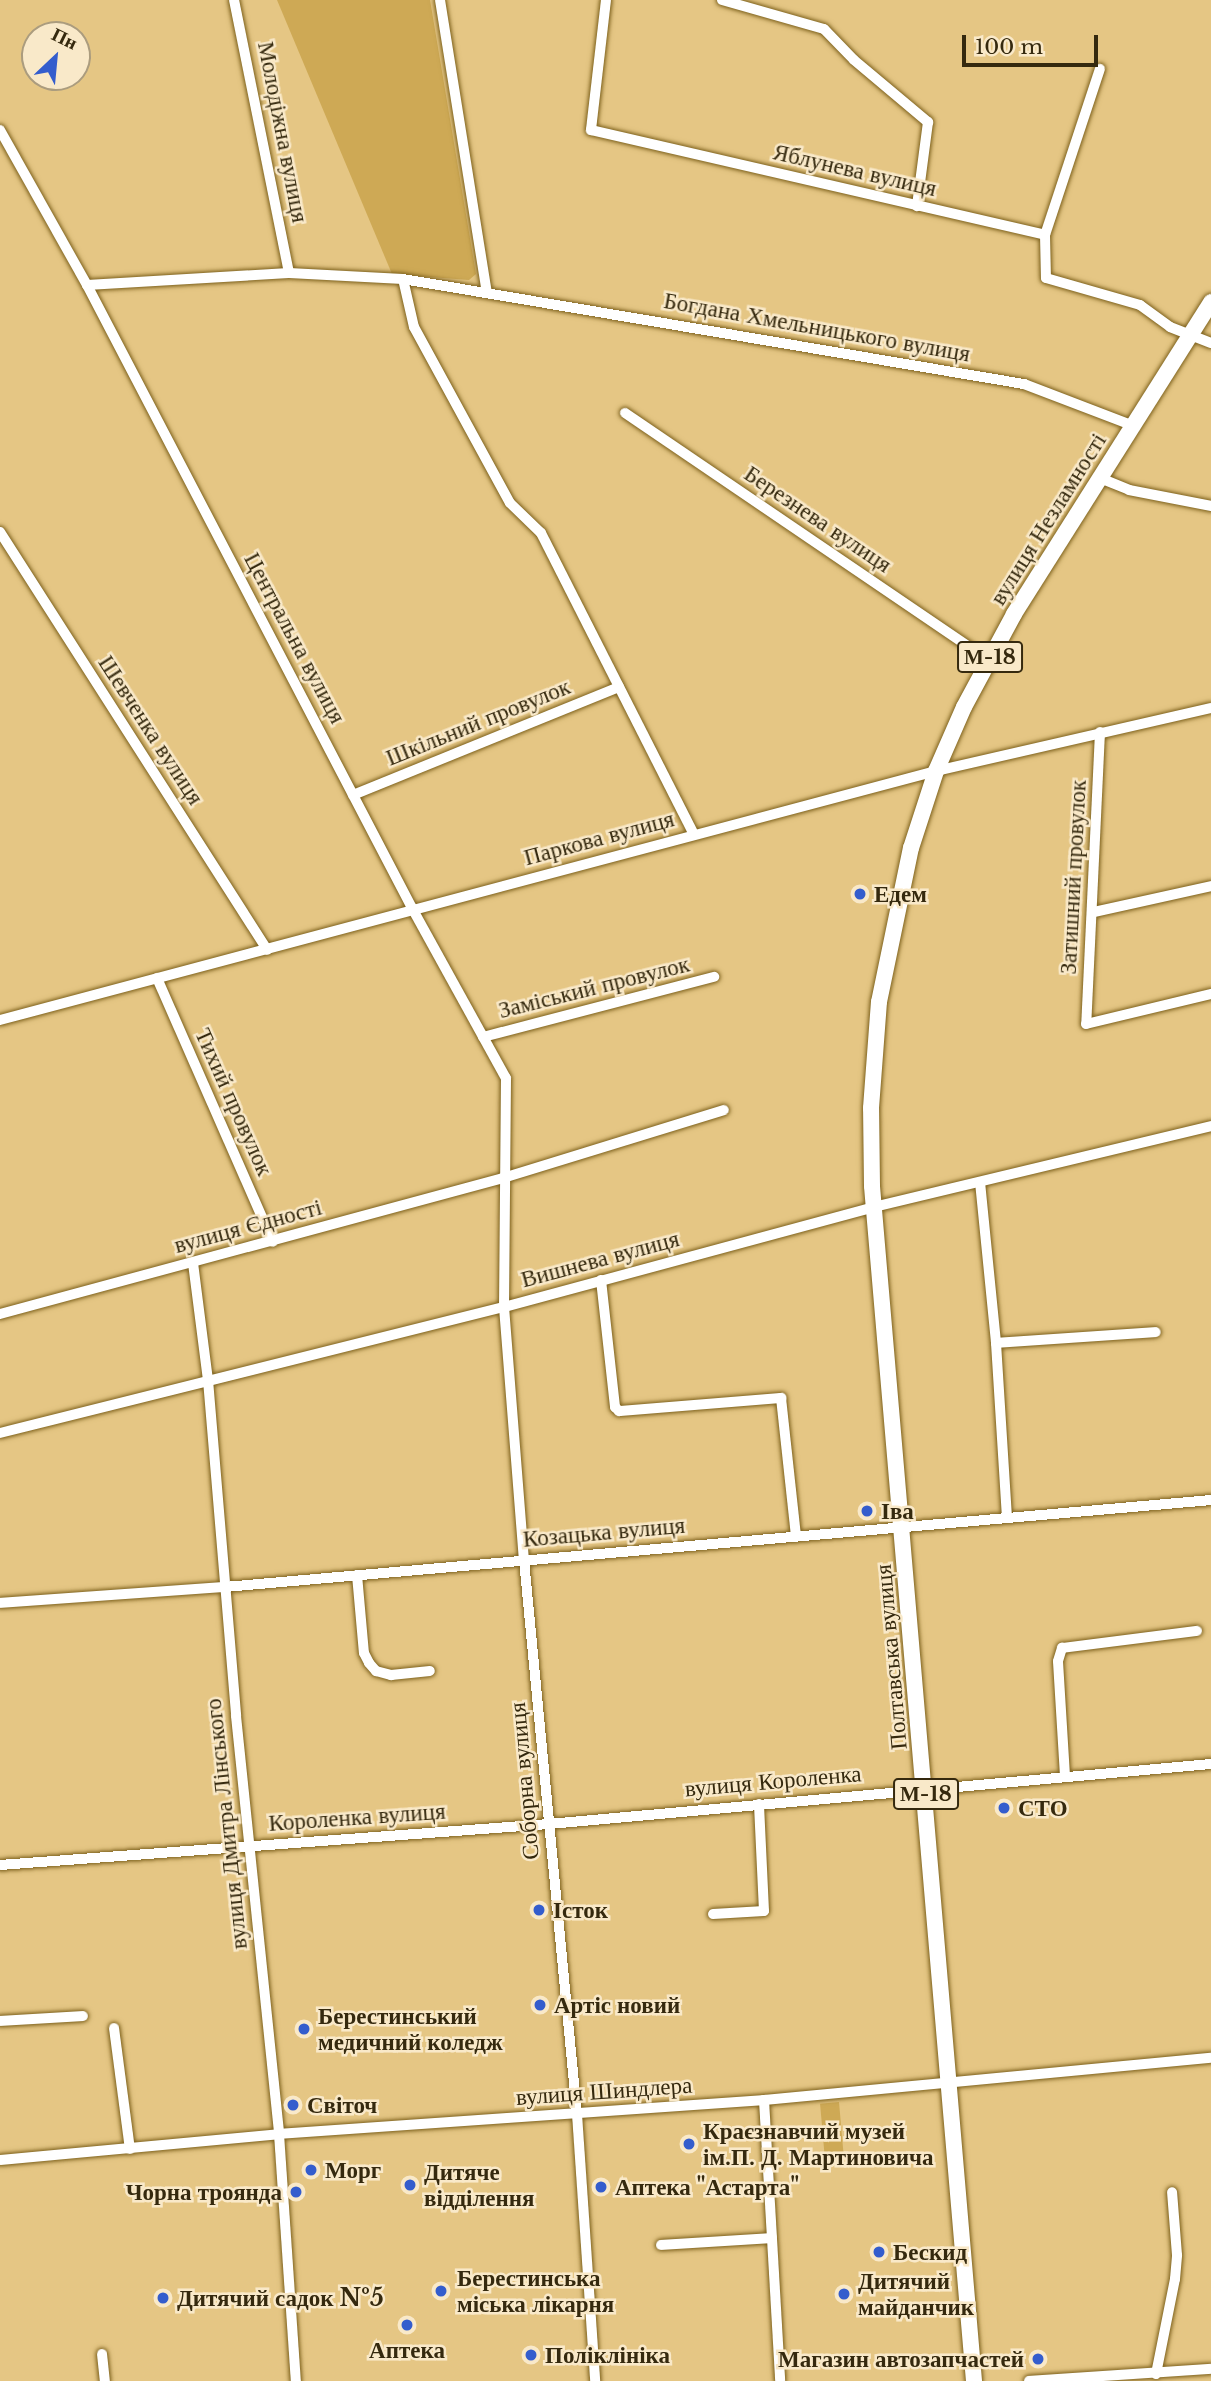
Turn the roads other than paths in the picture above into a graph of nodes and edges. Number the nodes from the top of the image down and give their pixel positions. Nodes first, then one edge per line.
1 (234, 0) edge
2 (440, 0) edge
3 (606, 0) edge
4 (722, 0) edge
5 (1100, 69) dead end
6 (0, 130) edge
7 (917, 206) junction
8 (1045, 235) junction
9 (289, 273) junction
10 (403, 279) junction
11 (87, 285) junction
12 (487, 292) junction
13 (1211, 302) edge
14 (1189, 335) junction
15 (1211, 343) edge
16 (625, 413) dead end
17 (1134, 426) junction
18 (1100, 478) junction
19 (1211, 506) edge
20 (0, 532) edge
21 (988, 660) junction
22 (619, 687) junction
23 (1211, 708) edge
24 (1100, 732) junction
25 (936, 771) junction
26 (353, 795) junction
27 (694, 834) junction
28 (1211, 886) edge
29 (412, 908) junction
30 (1094, 912) junction
31 (267, 950) junction
32 (157, 978) junction
33 (714, 978) dead end
34 (1211, 994) edge
35 (0, 1020) edge
36 (483, 1037) junction
37 (874, 1055) joint
38 (724, 1110) dead end
39 (1211, 1126) edge
40 (506, 1177) junction
41 (980, 1182) junction
42 (874, 1207) junction
43 (273, 1242) junction
44 (193, 1263) junction
45 (601, 1280) junction
46 (504, 1307) junction
47 (0, 1314) edge
48 (1156, 1332) dead end
49 (996, 1343) junction
50 (208, 1380) junction
51 (0, 1433) edge
52 (1211, 1500) edge
53 (1007, 1517) junction
54 (901, 1527) junction
55 (796, 1536) junction
56 (524, 1560) junction
57 (357, 1575) junction
58 (225, 1587) junction
59 (0, 1602) edge
60 (1197, 1631) dead end
61 (430, 1671) dead end
62 (1211, 1764) edge
63 (1065, 1776) junction
64 (926, 1789) junction
65 (759, 1804) junction
66 (549, 1824) junction
67 (249, 1846) junction
68 (0, 1865) edge
69 (713, 1914) dead end
70 (83, 2016) dead end
71 (0, 2021) edge
72 (114, 2028) dead end
73 (1211, 2058) edge
74 (949, 2082) junction
75 (764, 2100) junction
76 (577, 2114) junction
77 (279, 2134) junction
78 (130, 2149) junction
79 (0, 2160) edge
80 (1172, 2192) dead end
81 (772, 2238) junction
82 (661, 2245) dead end
83 (102, 2354) dead end
84 (1211, 2369) edge
85 (1156, 2374) junction
86 (105, 2381) edge
87 (296, 2381) edge
88 (595, 2381) edge
89 (780, 2381) edge
90 (974, 2381) edge
91 (1029, 2381) edge

1 - 9 street, Молодіжна вулиця
2 - 12 street
3 - 7 street, Яблунева вулиця
4 - 7 street
5 - 8 street
6 - 11 street, Центральна вулиця
7 - 8 street, Яблунева вулиця
8 - 14 street
9 - 10 street, Богдана Хмельницького вулиця
9 - 11 street, Богдана Хмельницького вулиця
10 - 12 street, Богдана Хмельницького вулиця
10 - 22 street
11 - 26 street, Центральна вулиця
12 - 17 street, Богдана Хмельницького вулиця
13 - 14 highway, вулиця Незламності / М-18
14 - 15 street
14 - 17 highway, вулиця Незламності / М-18
16 - 21 street, Березнева вулиця
17 - 18 highway, вулиця Незламності / М-18
18 - 19 street
18 - 21 highway, вулиця Незламності / М-18
20 - 31 street, Шевченка вулиця
21 - 25 highway, вулиця Незламності / М-18
22 - 26 street, Шкільний провулок
22 - 27 street
23 - 24 street, Паркова вулиця
24 - 25 street, Паркова вулиця
24 - 30 street, Затишний провулок
25 - 27 street, Паркова вулиця
25 - 37 highway, вулиця Незламності / М-18
26 - 29 street, Центральна вулиця
27 - 29 street, Паркова вулиця
28 - 30 street
29 - 31 street, Паркова вулиця
29 - 36 street, Центральна вулиця
30 - 34 street, Затишний провулок
31 - 32 street, Паркова вулиця
32 - 35 street, Паркова вулиця
32 - 43 street, Тихий провулок
33 - 36 street, Заміський провулок
36 - 40 street, Центральна вулиця
37 - 42 highway, Полтавська вулиця / М-18
38 - 40 street, вулиця Єдності
39 - 41 street, Вишнева вулиця
40 - 43 street, вулиця Єдності
40 - 46 street, Соборна вулиця
41 - 42 street, Вишнева вулиця
41 - 49 street
42 - 45 street, Вишнева вулиця
42 - 54 highway, Полтавська вулиця / М-18
43 - 44 street, вулиця Єдності
44 - 47 street, вулиця Єдності
44 - 50 street, вулиця Дмитра Лінського
45 - 46 street, Вишнева вулиця
45 - 55 street
46 - 50 street, Вишнева вулиця
46 - 56 street, Соборна вулиця
48 - 49 street
49 - 53 street
50 - 51 street, Вишнева вулиця
50 - 58 street, вулиця Дмитра Лінського
52 - 53 street, Козацька вулиця
53 - 54 street, Козацька вулиця
54 - 55 street, Козацька вулиця
54 - 64 highway, Полтавська вулиця / М-18
55 - 56 street, Козацька вулиця
56 - 57 street, Козацька вулиця
56 - 66 street, Соборна вулиця
57 - 58 street, Козацька вулиця
57 - 61 street
58 - 59 street, Козацька вулиця
58 - 67 street, вулиця Дмитра Лінського
60 - 63 street
62 - 63 street, вулиця Короленка
63 - 64 street, вулиця Короленка
64 - 65 street, вулиця Короленка
64 - 74 highway, Полтавська вулиця / М-18
65 - 66 street, вулиця Короленка
65 - 69 street
66 - 67 street, Короленка вулиця
66 - 76 street, Соборна вулиця
67 - 68 street, Короленка вулиця
67 - 77 street, вулиця Дмитра Лінського
70 - 71 street
72 - 78 street
73 - 74 street, вулиця Шиндлера
74 - 75 street, вулиця Шиндлера
74 - 90 highway, Полтавська вулиця / М-18
75 - 76 street, вулиця Шиндлера
75 - 81 street
76 - 77 street, вулиця Шиндлера
76 - 88 street, Соборна вулиця
77 - 78 street, вулиця Шиндлера
77 - 87 street, вулиця Дмитра Лінського
78 - 79 street, вулиця Шиндлера
80 - 85 street
81 - 82 street
81 - 89 street
83 - 86 street
84 - 85 street
85 - 91 street

